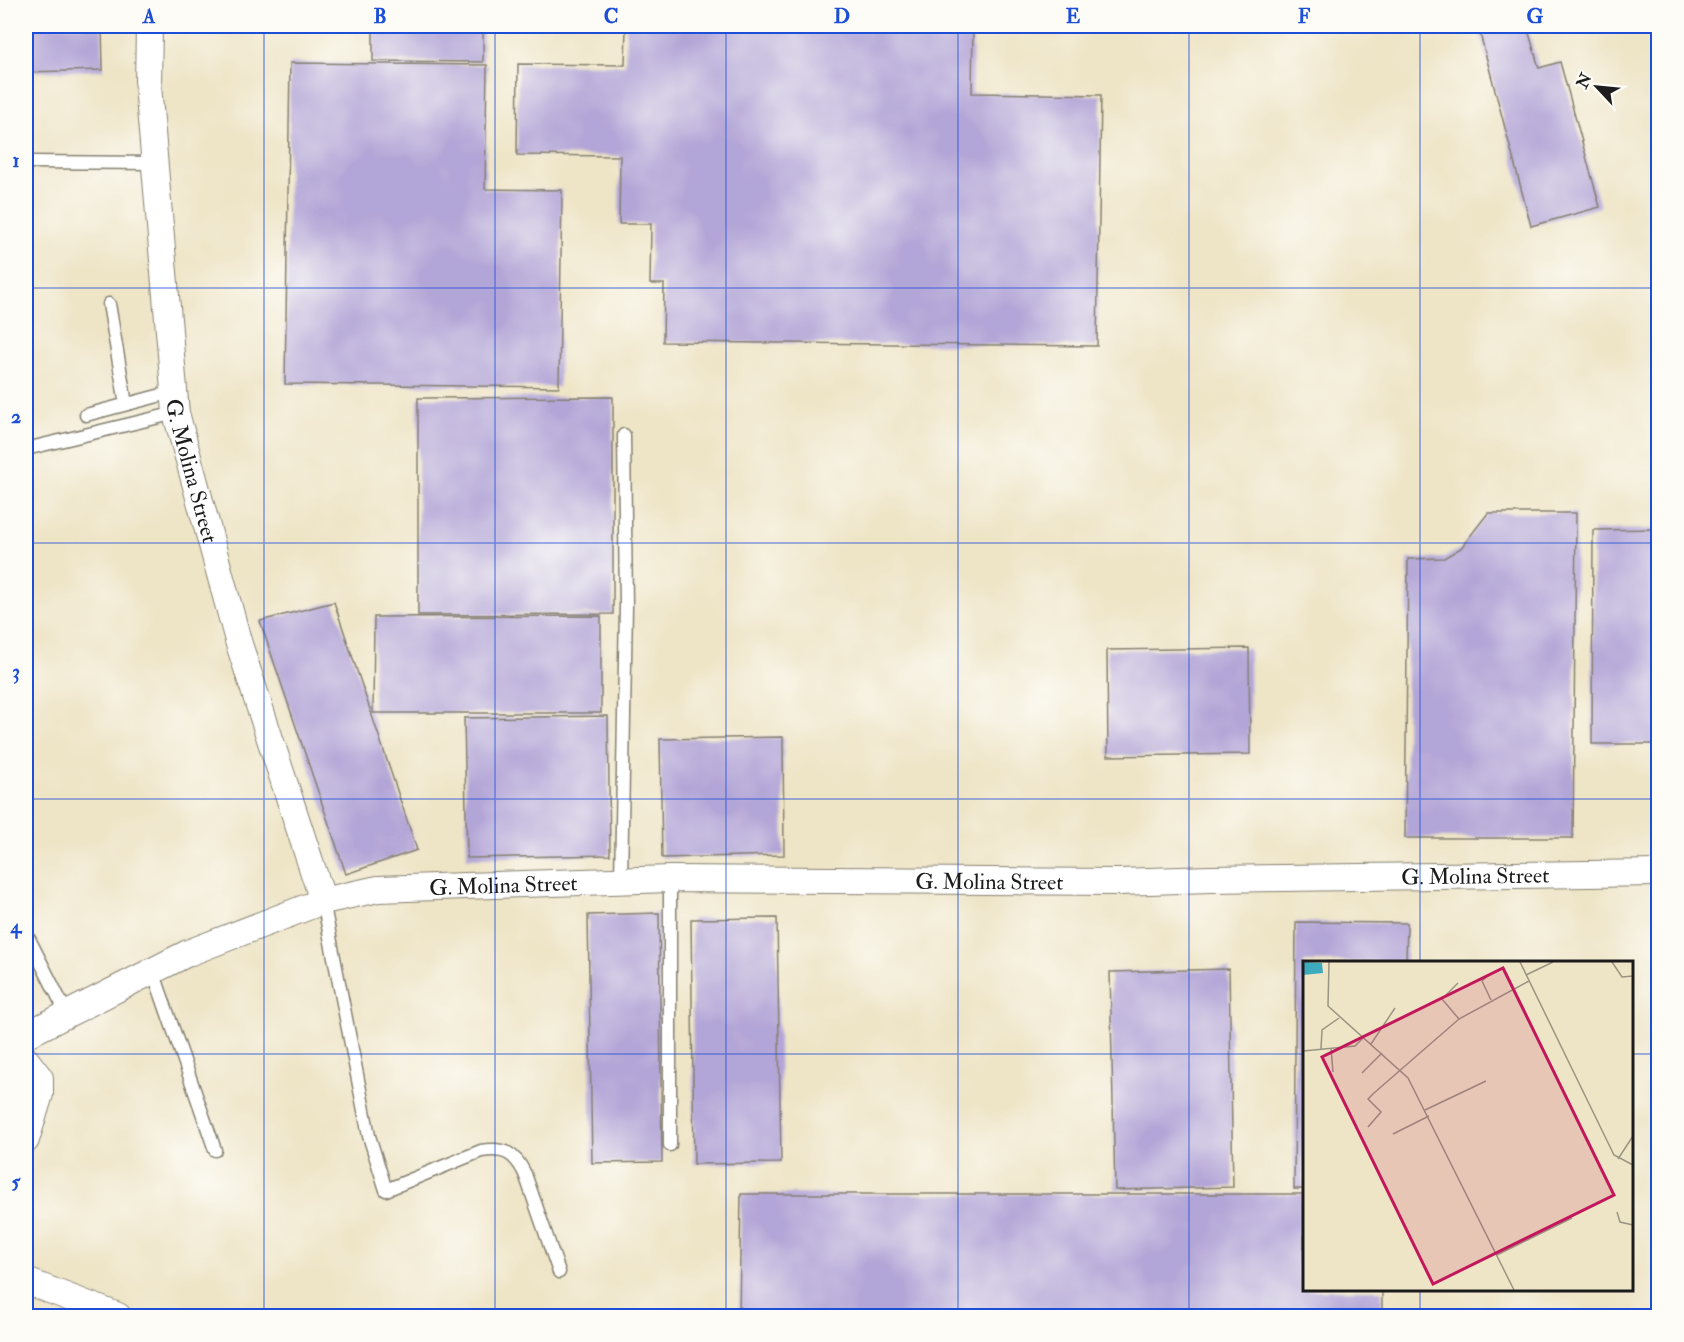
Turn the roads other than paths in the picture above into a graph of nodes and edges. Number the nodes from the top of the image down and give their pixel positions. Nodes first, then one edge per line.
1 (149, 26) edge
2 (26, 162) edge
3 (154, 163) junction
4 (109, 304) dead end
5 (175, 402) junction
6 (126, 404) junction
7 (86, 415) dead end
8 (624, 435) dead end
9 (26, 449) edge
10 (1659, 873) edge
11 (670, 879) junction
12 (621, 881) junction
13 (323, 901) junction
14 (26, 933) edge
15 (153, 971) junction
16 (67, 1014) junction
17 (26, 1035) edge
18 (26, 1060) edge
19 (26, 1140) edge
20 (670, 1145) dead end
21 (215, 1150) dead end
22 (559, 1272) dead end
23 (26, 1281) edge
24 (118, 1317) edge

1 - 3 street, G. Molina Street
2 - 3 lane
3 - 5 street, G. Molina Street
4 - 6 lane
5 - 6 lane
5 - 9 lane
5 - 13 street, G. Molina Street
6 - 7 lane
8 - 12 lane
10 - 11 street, G. Molina Street
11 - 12 street, G. Molina Street
11 - 20 lane
12 - 13 street, G. Molina Street
13 - 15 street, G. Molina Street
13 - 22 lane
14 - 16 lane
15 - 16 street, G. Molina Street
15 - 21 lane
16 - 17 street, G. Molina Street
18 - 19 street
23 - 24 street

